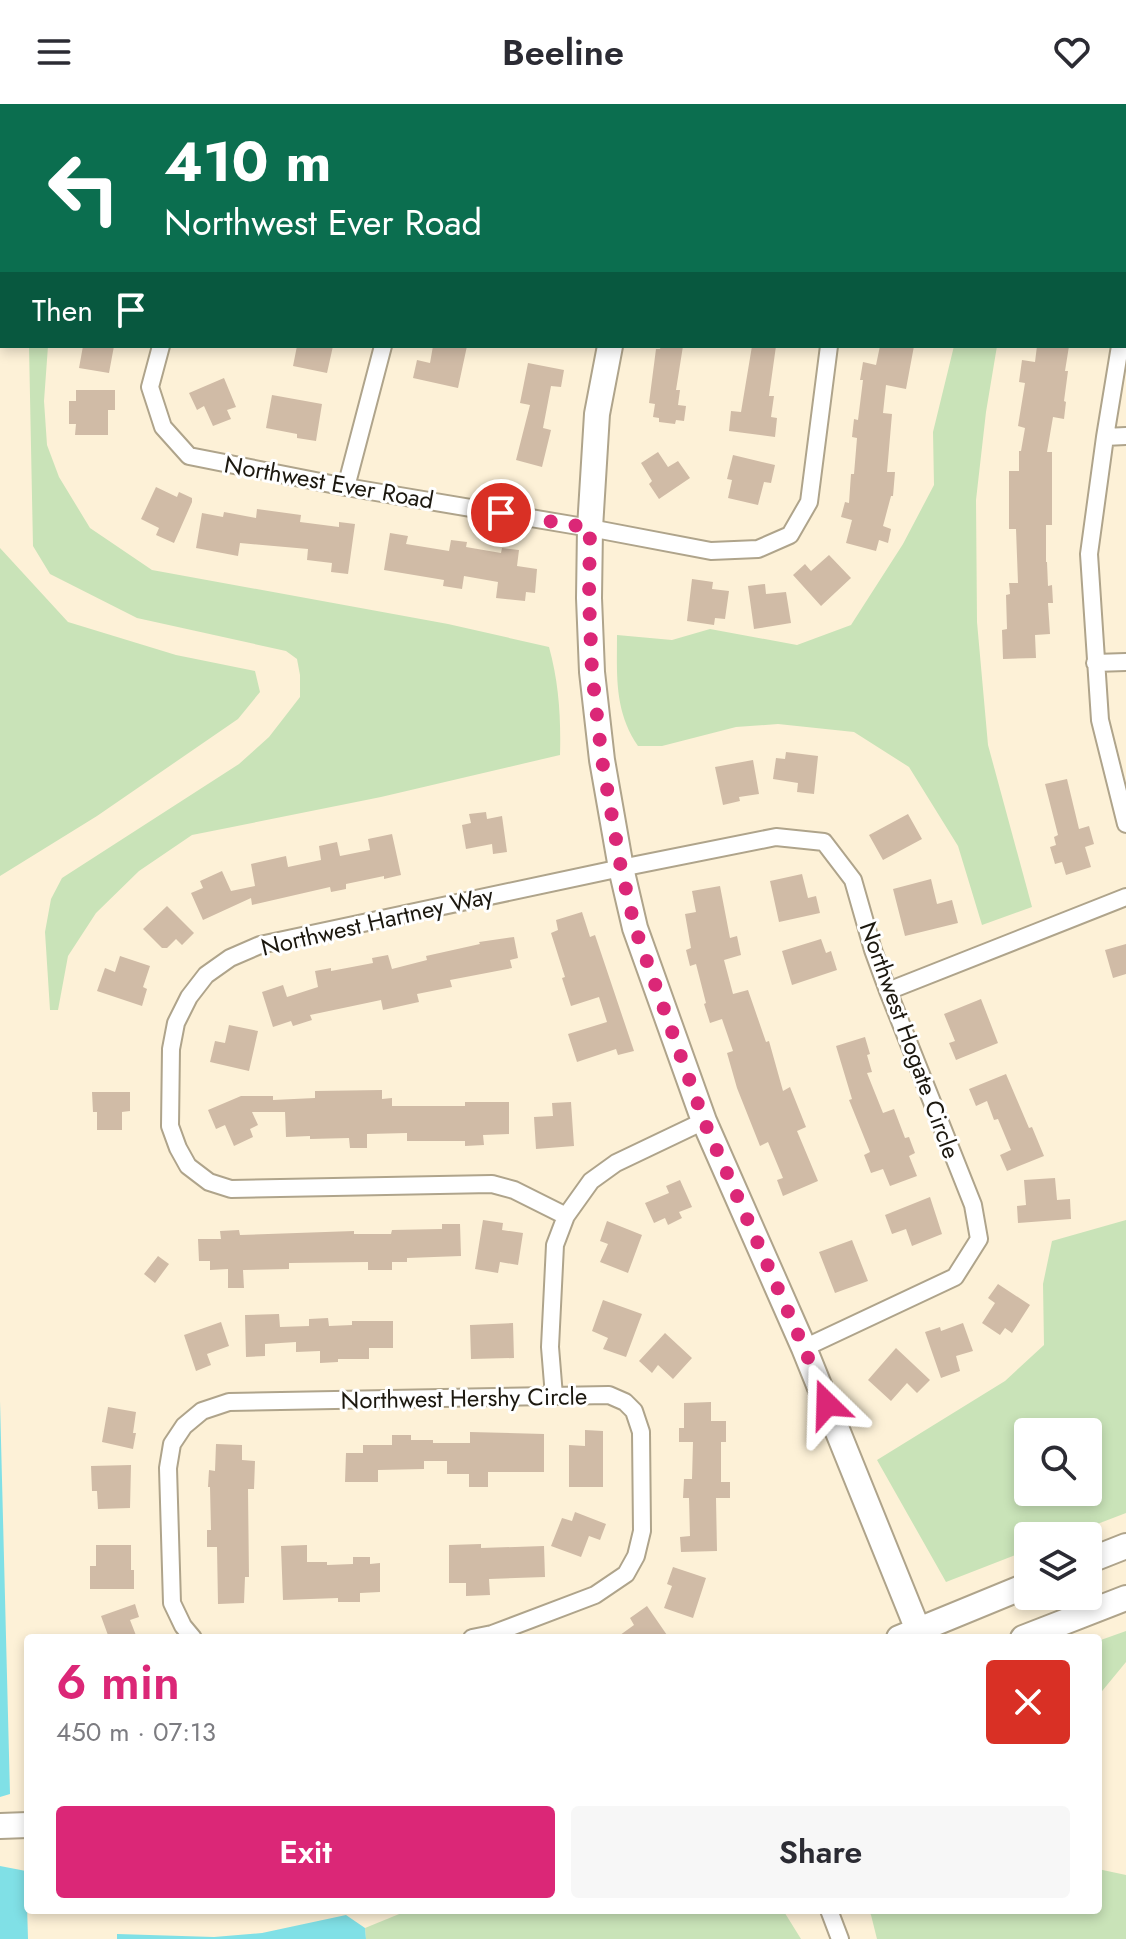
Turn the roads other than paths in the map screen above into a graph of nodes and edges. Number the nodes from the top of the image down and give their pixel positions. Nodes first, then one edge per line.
1 (160, 348) edge
2 (382, 348) edge
3 (610, 348) edge
4 (829, 348) edge
5 (1120, 348) edge
6 (1126, 436) edge
7 (1105, 437) junction
8 (346, 487) junction
9 (590, 528) junction
10 (1126, 662) edge
11 (1095, 663) junction
12 (1126, 824) edge
13 (621, 868) junction
14 (1126, 897) edge
15 (888, 991) junction
16 (704, 1121) junction
17 (566, 1216) junction
18 (804, 1348) junction
19 (554, 1396) junction
20 (1126, 1546) edge
21 (1102, 1555) edge
22 (1014, 1591) edge
23 (1126, 1598) edge
24 (190, 1634) edge
25 (492, 1634) edge
26 (914, 1634) edge
27 (916, 1634) edge
28 (1033, 1634) edge
29 (24, 1825) edge
30 (0, 1826) edge
31 (831, 1914) edge
32 (840, 1939) edge

1 - 8 street, Northwest Ever Road
2 - 8 street
3 - 9 street
4 - 9 street, Northwest Ever Road
5 - 7 street
6 - 7 street
7 - 11 street
8 - 9 street, Northwest Ever Road
9 - 13 street
10 - 11 street
11 - 12 street
13 - 15 street, Northwest Hogate Circle
13 - 16 street
13 - 17 street, Northwest Hartney Way
14 - 15 street
15 - 18 street, Northwest Hogate Circle
16 - 17 street
16 - 18 street
17 - 19 street
18 - 26 street
19 - 24 street, Northwest Hershy Circle
19 - 25 street, Northwest Hershy Circle
20 - 21 street
22 - 27 street
23 - 28 street
29 - 30 street
31 - 32 street

